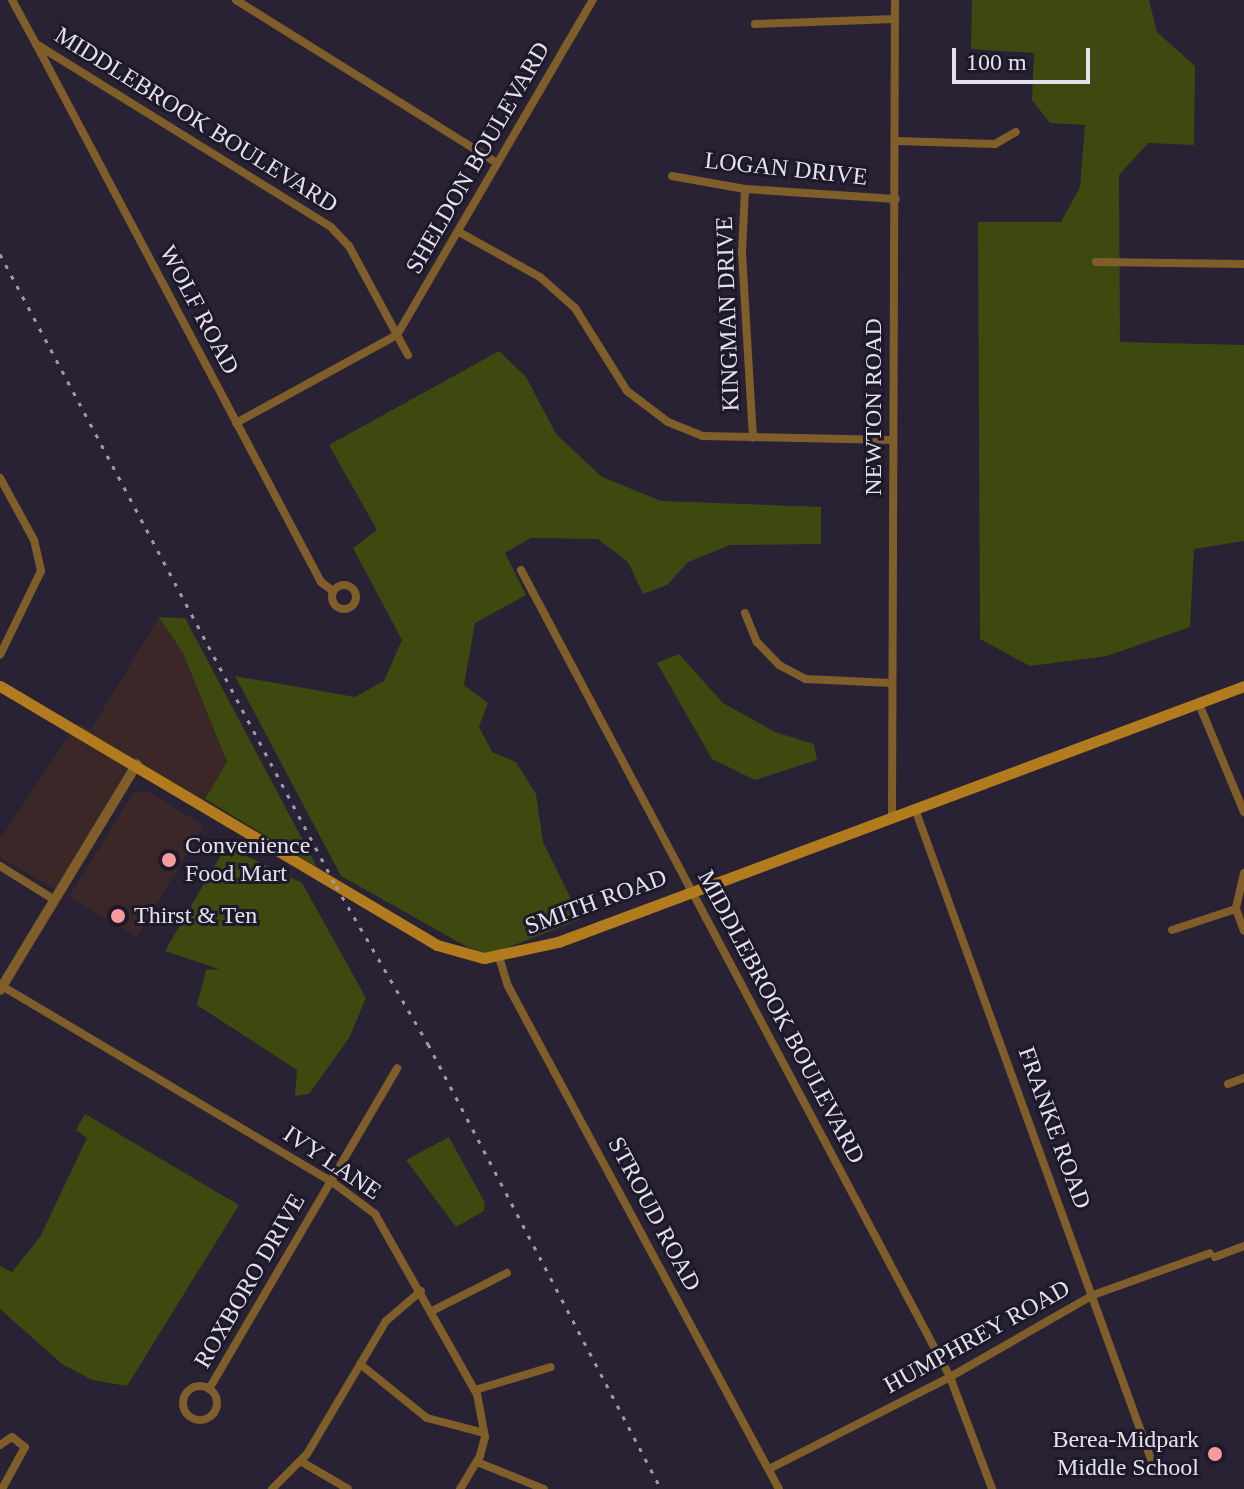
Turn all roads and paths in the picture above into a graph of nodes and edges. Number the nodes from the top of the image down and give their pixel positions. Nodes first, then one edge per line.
1 (12, 0) edge
2 (236, 0) edge
3 (593, 0) edge
4 (895, 0) edge
5 (895, 19) junction
6 (755, 24) dead end
7 (36, 44) junction
8 (1016, 132) dead end
9 (897, 141) junction
10 (497, 163) junction
11 (672, 176) dead end
12 (745, 189) junction
13 (896, 199) junction
14 (459, 232) junction
15 (1096, 262) dead end
16 (1244, 264) edge
17 (397, 335) junction
18 (408, 355) dead end
19 (236, 423) junction
20 (753, 438) junction
21 (893, 440) junction
22 (0, 478) edge
23 (521, 570) dead end
24 (333, 591) dead end
25 (745, 613) dead end
26 (0, 655) edge
27 (892, 683) junction
28 (0, 686) edge
29 (1244, 686) edge
30 (1199, 704) junction
31 (137, 764) junction
32 (915, 809) junction
33 (1244, 812) edge
34 (892, 815) junction
35 (0, 866) edge
36 (1244, 873) edge
37 (692, 891) junction
38 (53, 899) junction
39 (1236, 909) junction
40 (1172, 930) dead end
41 (1244, 931) edge
42 (499, 957) junction
43 (1, 988) edge
44 (397, 1068) dead end
45 (1244, 1078) edge
46 (1228, 1084) dead end
47 (331, 1181) junction
48 (1244, 1246) edge
49 (507, 1273) dead end
50 (421, 1291) junction
51 (1093, 1295) junction
52 (432, 1311) junction
53 (360, 1364) junction
54 (551, 1367) dead end
55 (950, 1377) junction
56 (209, 1389) junction
57 (475, 1390) junction
58 (484, 1433) junction
59 (0, 1445) edge
60 (302, 1462) junction
61 (477, 1462) junction
62 (1152, 1462) dead end
63 (769, 1469) junction
64 (2, 1489) edge
65 (272, 1489) edge
66 (348, 1489) edge
67 (460, 1489) edge
68 (544, 1489) edge
69 (779, 1489) edge
70 (992, 1489) edge

1 - 7 street, MIDDLEBROOK BOULEVARD
2 - 10 street
3 - 10 street, SHELDON BOULEVARD
4 - 5 street, NEWTON ROAD
5 - 6 street
5 - 9 street, NEWTON ROAD
7 - 17 street, MIDDLEBROOK BOULEVARD
7 - 19 street, WOLF ROAD
8 - 9 street
9 - 13 street, NEWTON ROAD
10 - 14 street, SHELDON BOULEVARD
11 - 12 street, LOGAN DRIVE
12 - 13 street, LOGAN DRIVE
12 - 20 street, KINGMAN DRIVE
13 - 21 street, NEWTON ROAD
14 - 17 street, SHELDON BOULEVARD
14 - 20 street
15 - 16 street
17 - 18 street, MIDDLEBROOK BOULEVARD
17 - 19 street
19 - 24 street, WOLF ROAD
20 - 21 street
21 - 27 street, NEWTON ROAD
22 - 26 street
23 - 37 street, MIDDLEBROOK BOULEVARD
25 - 27 street
27 - 34 street, NEWTON ROAD
28 - 31 main road, SMITH ROAD
29 - 30 main road, SMITH ROAD
30 - 32 main road, SMITH ROAD
30 - 33 street
31 - 38 street
31 - 42 main road, SMITH ROAD
32 - 34 main road, SMITH ROAD
32 - 51 street, FRANKE ROAD
34 - 37 main road, SMITH ROAD
35 - 38 street
36 - 39 street
37 - 42 main road, SMITH ROAD
37 - 55 street, MIDDLEBROOK BOULEVARD
38 - 43 street
39 - 40 street
39 - 41 street
42 - 63 street, STROUD ROAD
43 - 47 street, IVY LANE
44 - 47 street, ROXBORO DRIVE
45 - 46 street
47 - 50 street, IVY LANE
47 - 56 street, ROXBORO DRIVE
48 - 51 street, HUMPHREY ROAD
49 - 52 street
50 - 52 street, IVY LANE
50 - 53 street
51 - 55 street, HUMPHREY ROAD
51 - 62 street, FRANKE ROAD
52 - 57 street, IVY LANE
53 - 58 street
53 - 60 street
54 - 57 street
55 - 63 street, HUMPHREY ROAD
55 - 70 street, MIDDLEBROOK BOULEVARD
56 - 56 street, ROXBORO DRIVE
57 - 58 street, IVY LANE
58 - 61 street, IVY LANE
59 - 64 street
60 - 65 street
60 - 66 street
61 - 67 street, IVY LANE
61 - 68 street
63 - 69 street, STROUD ROAD

